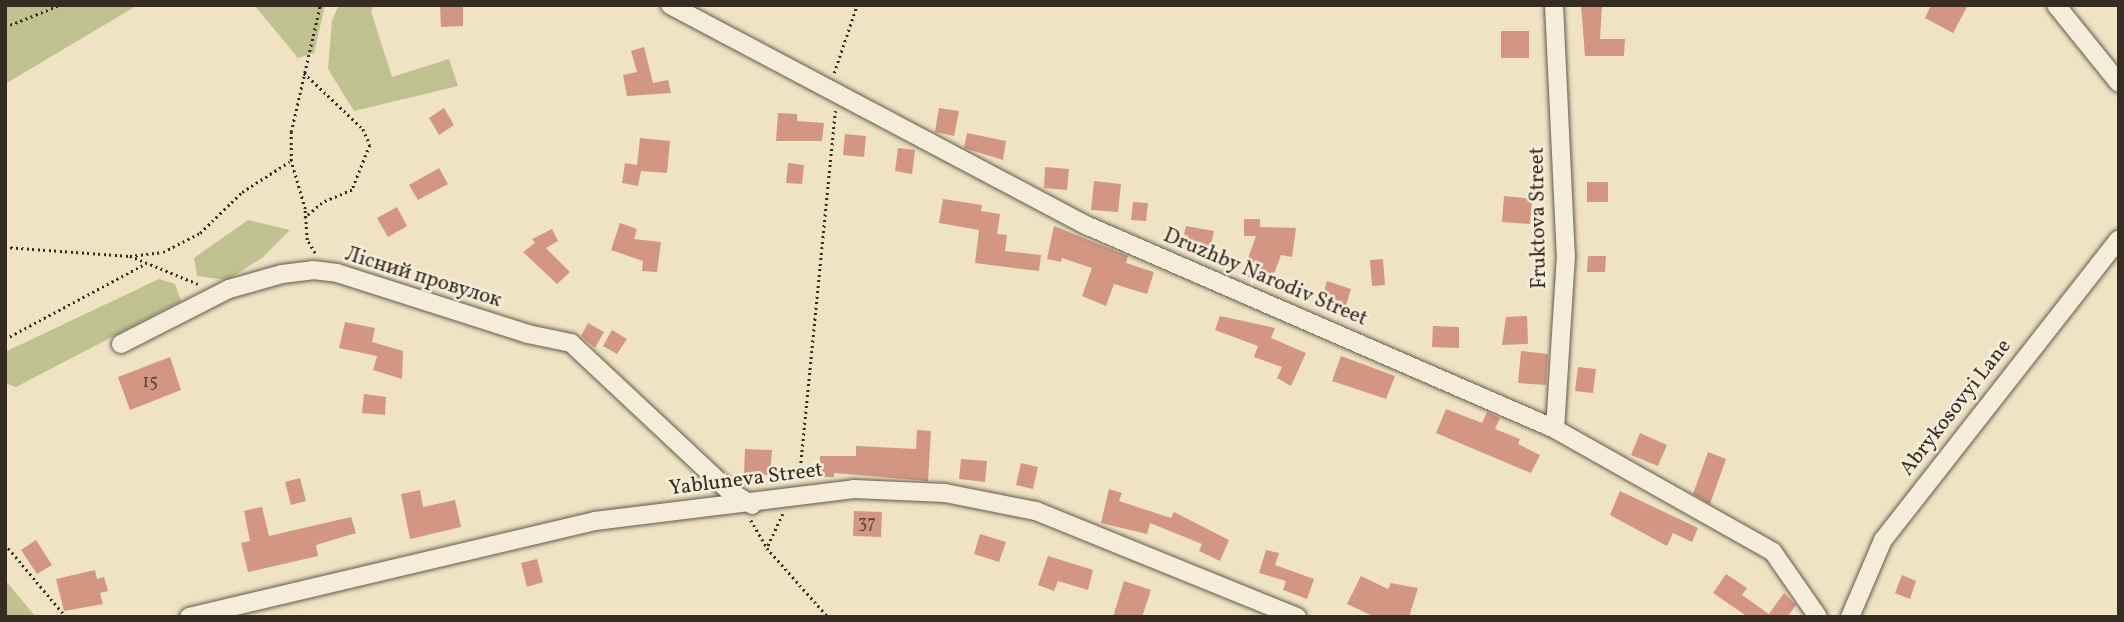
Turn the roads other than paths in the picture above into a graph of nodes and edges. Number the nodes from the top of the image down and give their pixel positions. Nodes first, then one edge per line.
1 (670, 5) edge
2 (1554, 5) edge
3 (2056, 5) edge
4 (2119, 83) edge
5 (2119, 239) edge
6 (121, 344) dead end
7 (1555, 429) junction
8 (747, 505) junction
9 (1810, 614) edge
10 (1291, 615) edge
11 (189, 617) edge
12 (1850, 617) edge

1 - 7 street, Druzhby Narodiv Street
2 - 7 street, Fruktova Street
3 - 4 street
5 - 12 street, Abrykosovyi Lane
6 - 8 street, Лісний провулок
7 - 9 street, Druzhby Narodiv Street
8 - 10 street, Yabluneva Street
8 - 11 street, Yabluneva Street

